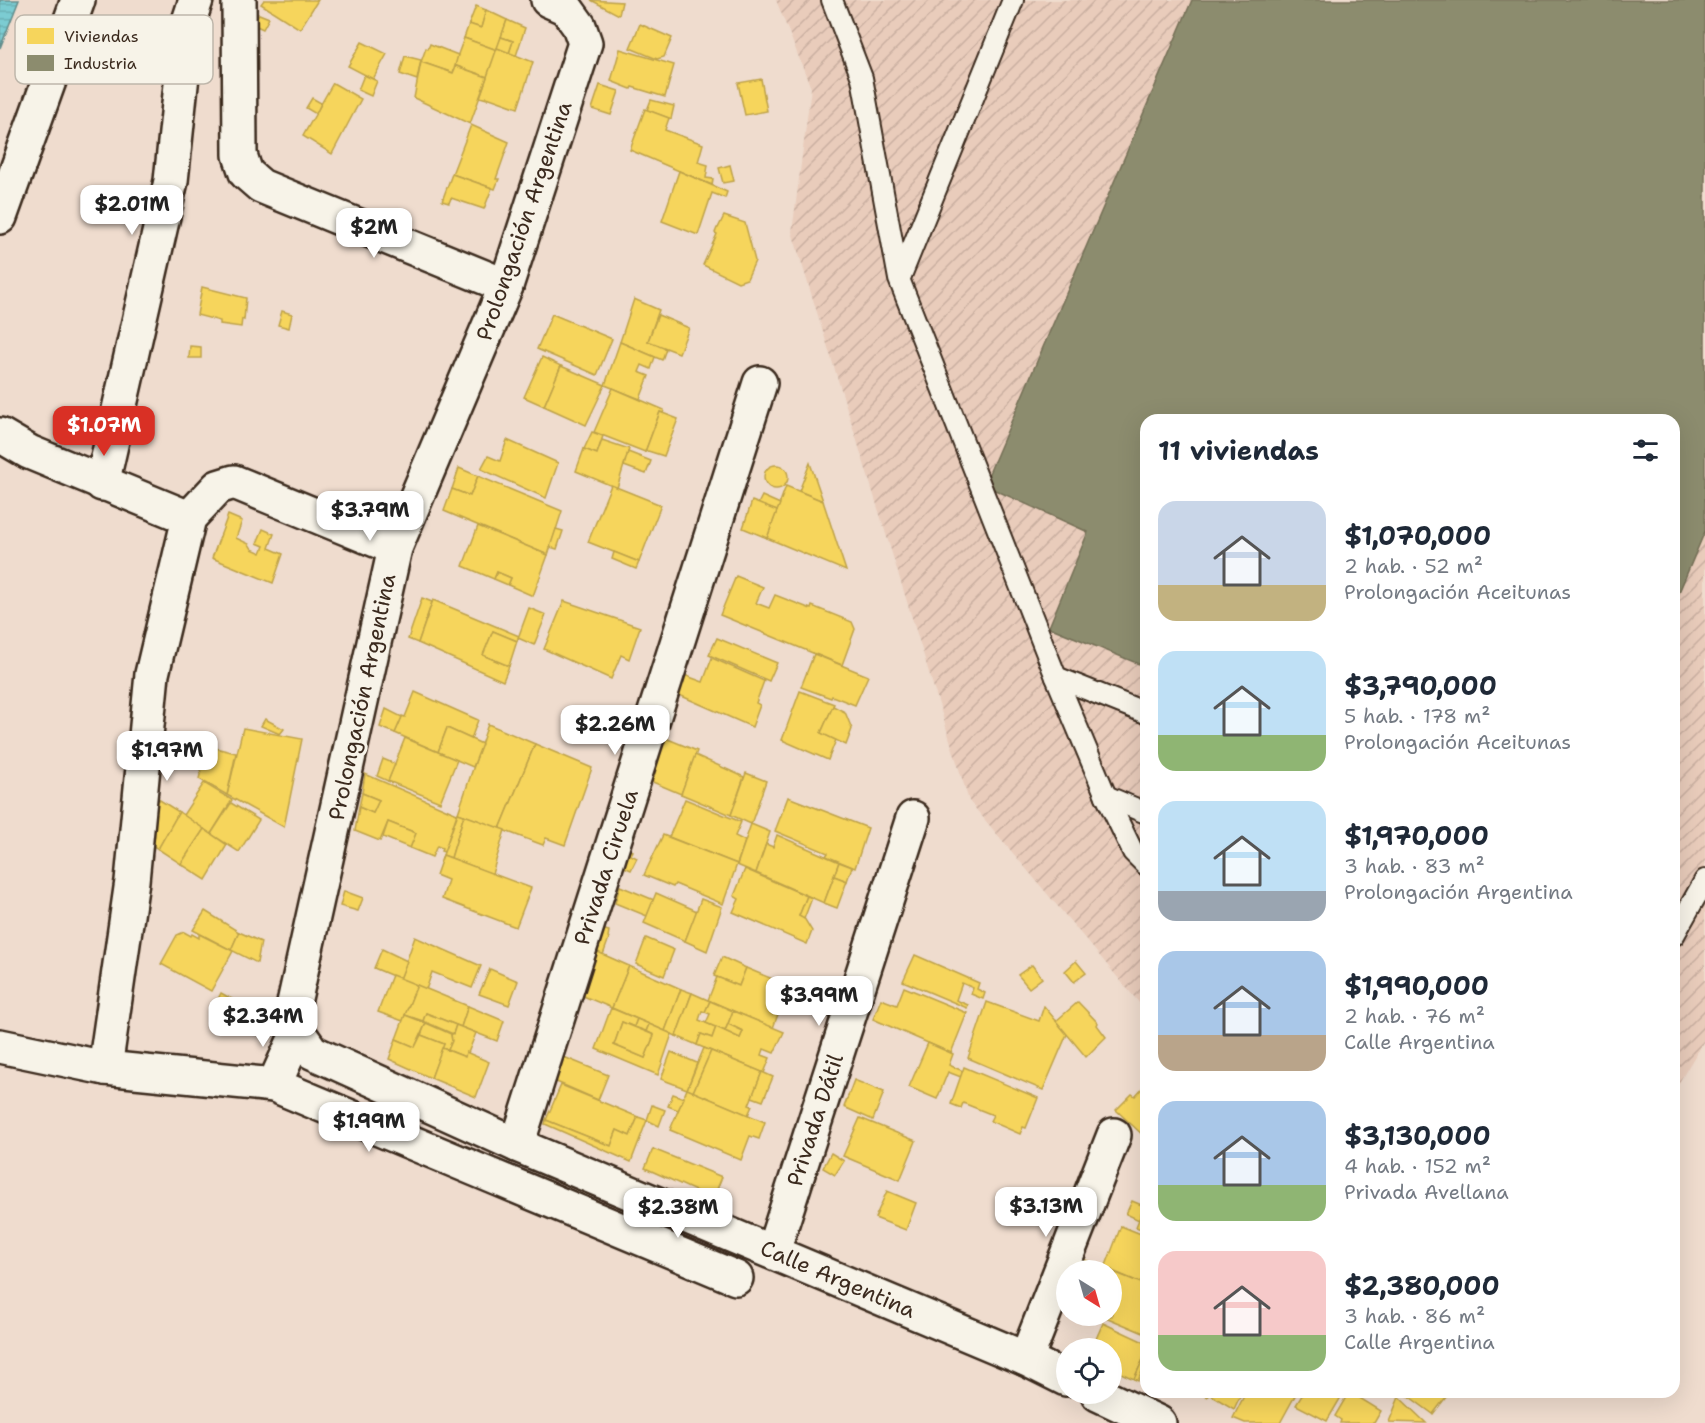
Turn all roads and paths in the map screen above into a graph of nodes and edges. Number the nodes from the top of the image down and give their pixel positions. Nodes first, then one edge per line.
1 (78, 0) edge
2 (196, 0) edge
3 (239, 0) edge
4 (548, 0) edge
5 (832, 0) edge
6 (1013, 0) edge
7 (73, 15) edge
8 (191, 15) edge
9 (48, 84) edge
10 (181, 84) edge
11 (0, 217) edge
12 (900, 279) junction
13 (506, 286) junction
14 (760, 383) dead end
15 (0, 435) edge
16 (102, 484) junction
17 (189, 518) junction
18 (395, 548) junction
19 (1056, 677) junction
20 (1140, 711) edge
21 (1106, 796) junction
22 (1140, 810) edge
23 (913, 818) dead end
24 (1140, 859) edge
25 (1705, 880) edge
26 (1680, 922) edge
27 (305, 1042) junction
28 (0, 1046) edge
29 (105, 1068) junction
30 (274, 1085) junction
31 (1114, 1136) dead end
32 (517, 1145) junction
33 (773, 1251) junction
34 (736, 1278) dead end
35 (1026, 1359) junction
36 (1056, 1373) edge
37 (1119, 1404) edge
38 (1156, 1422) edge

1 - 7 street
2 - 8 street
3 - 13 street
4 - 13 street, Prolongación Argentina
5 - 12 lane
6 - 12 lane
9 - 11 street
10 - 16 street
12 - 19 lane
13 - 18 street, Prolongación Argentina
14 - 32 street, Privada Ciruela
15 - 16 street
16 - 17 street
17 - 18 street
17 - 29 street
18 - 27 street, Prolongación Argentina
19 - 20 lane
19 - 21 lane
21 - 22 lane
21 - 24 lane
23 - 33 street, Privada Dátil
25 - 26 lane
27 - 30 street
27 - 32 street, Calle Argentina
28 - 29 street
29 - 30 street
30 - 34 street
31 - 35 street
32 - 33 street, Calle Argentina
33 - 35 street, Calle Argentina
35 - 36 street, Calle Argentina
37 - 38 street

